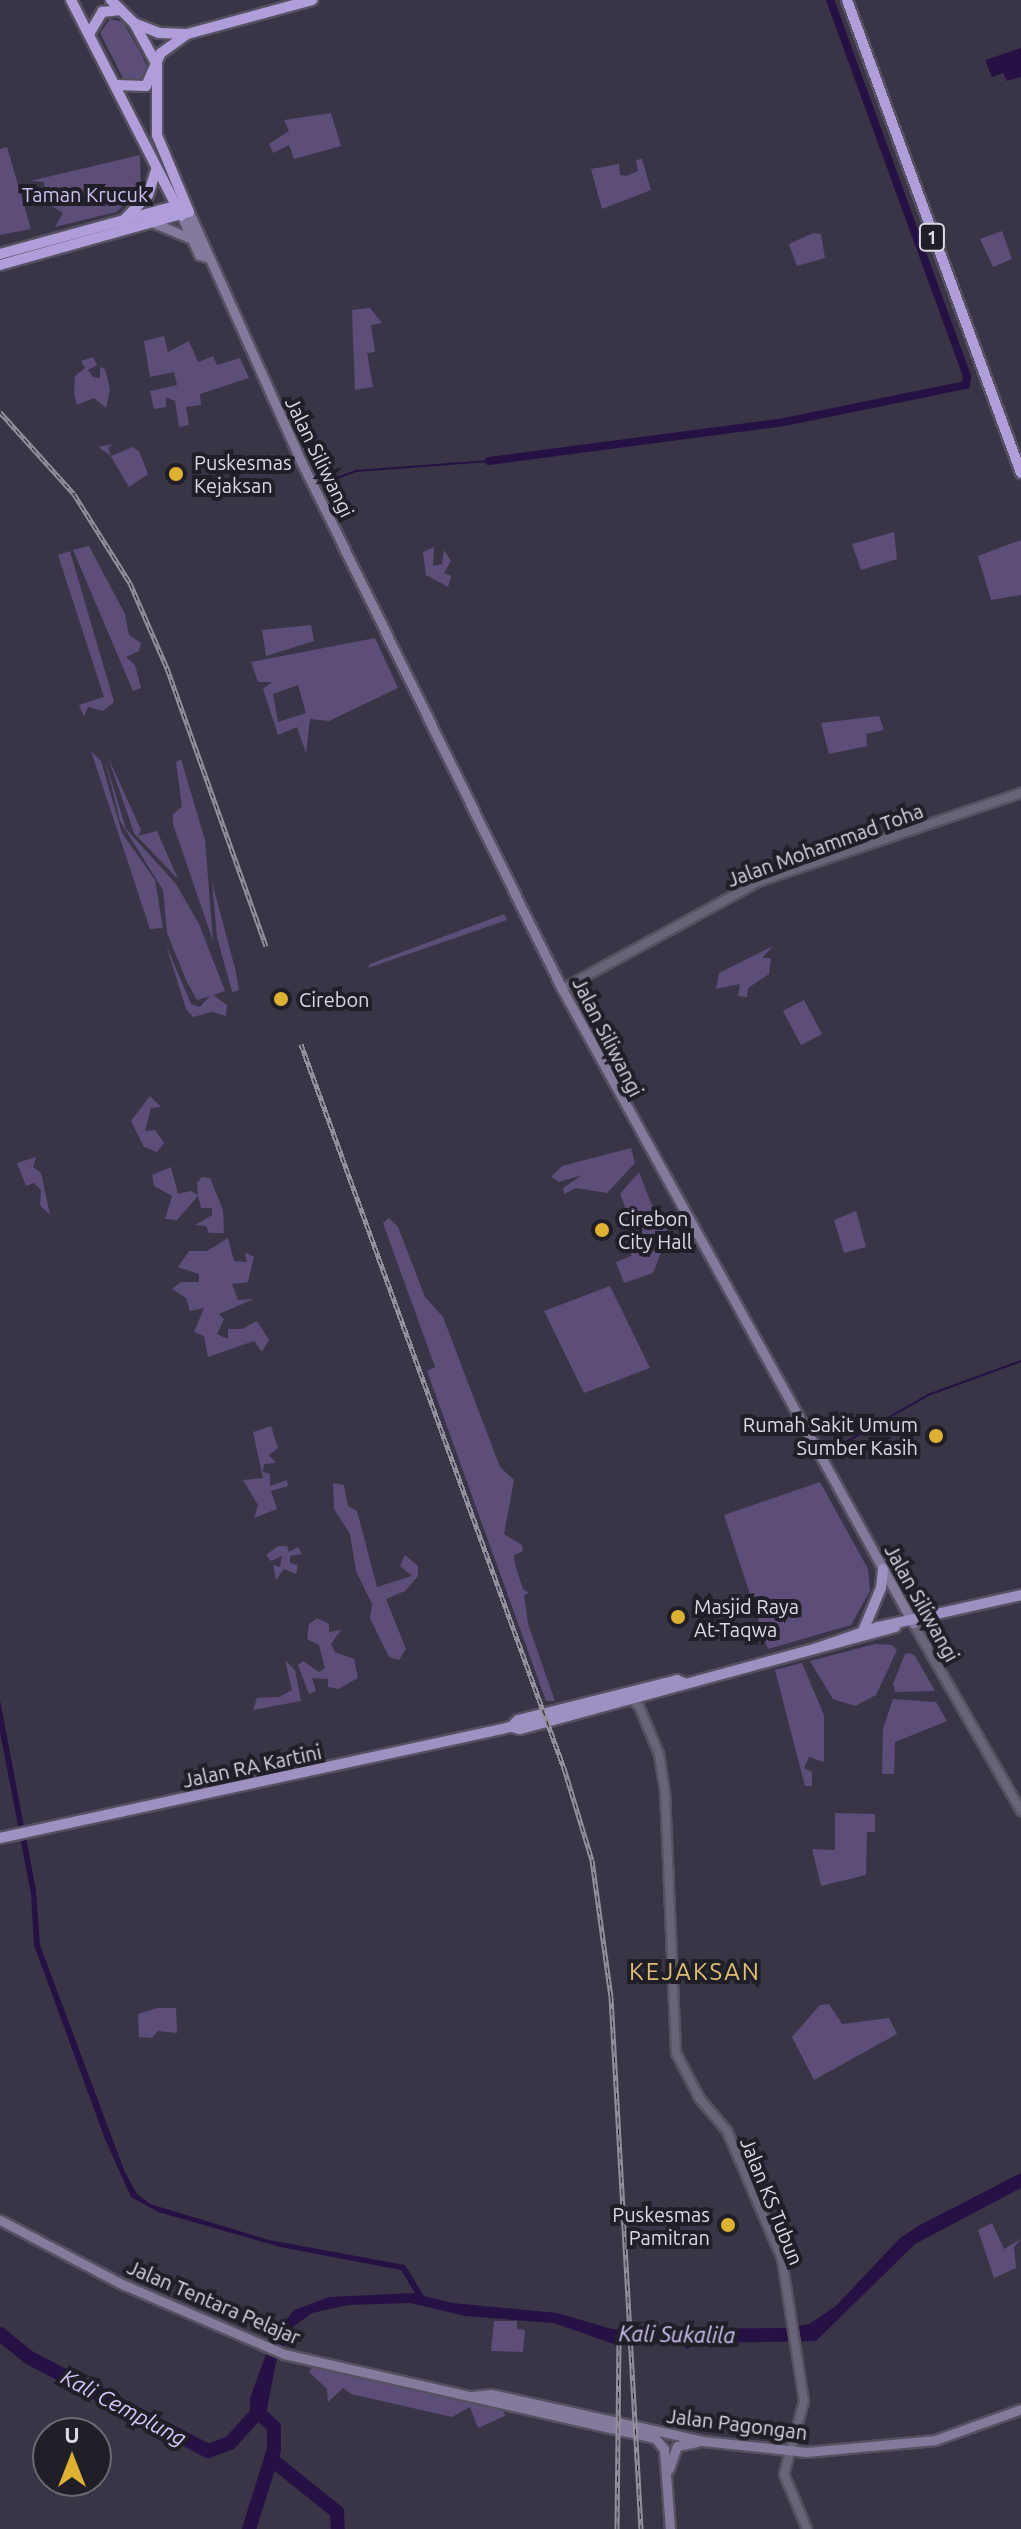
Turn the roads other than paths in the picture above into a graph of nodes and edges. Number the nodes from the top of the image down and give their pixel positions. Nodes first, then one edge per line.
1 (71, 0) edge
2 (111, 0) edge
3 (312, 0) edge
4 (847, 0) edge
5 (122, 10) junction
6 (134, 23) junction
7 (89, 34) junction
8 (187, 34) junction
9 (157, 65) junction
10 (116, 85) junction
11 (157, 168) junction
12 (183, 209) junction
13 (121, 222) junction
14 (154, 223) junction
15 (192, 239) junction
16 (0, 254) edge
17 (206, 257) junction
18 (0, 265) edge
19 (1021, 473) edge
20 (1021, 793) edge
21 (562, 989) junction
22 (883, 1569) junction
23 (1021, 1595) edge
24 (913, 1623) junction
25 (895, 1627) junction
26 (863, 1631) junction
27 (814, 1649) junction
28 (630, 1696) junction
29 (1021, 1811) edge
30 (0, 1838) edge
31 (0, 2220) edge
32 (472, 2396) junction
33 (1021, 2409) edge
34 (635, 2427) joint
35 (703, 2441) junction
36 (789, 2451) junction
37 (668, 2476) junction
38 (670, 2529) edge
39 (807, 2529) edge

1 - 7 highway, Jalan Siliwangi
2 - 5 highway, Jalan Siliwangi
3 - 8 highway
4 - 19 highway, 1
5 - 6 highway, Jalan Siliwangi
5 - 7 highway
6 - 8 highway
6 - 9 highway, Jalan Siliwangi
7 - 10 highway, Jalan Siliwangi
8 - 9 highway
9 - 10 highway
9 - 12 highway, Jalan Siliwangi
10 - 11 highway, Jalan Siliwangi
11 - 12 highway, Jalan Siliwangi
11 - 13 highway
12 - 13 highway
12 - 14 highway
12 - 15 main road, Jalan Siliwangi
12 - 17 main road, Jalan Siliwangi
13 - 16 highway
14 - 15 main road
14 - 18 highway
15 - 17 main road, Jalan Siliwangi
17 - 21 main road, Jalan Siliwangi
20 - 21 street, Jalan Mohammad Toha
21 - 22 main road, Jalan Siliwangi
22 - 24 main road, Jalan Siliwangi
22 - 26 main road
23 - 24 main road, Jalan RA Kartini
24 - 25 main road, Jalan RA Kartini
24 - 29 street, Jalan Siliwangi
25 - 26 main road, Jalan RA Kartini
25 - 27 main road, Jalan RA Kartini
26 - 27 main road, Jalan RA Kartini
27 - 28 main road, Jalan RA Kartini
28 - 30 main road, Jalan RA Kartini
28 - 36 street, Jalan KS Tubun
31 - 32 main road, Jalan Tentara Pelajar
32 - 34 main road, Jalan Tentara Pelajar
32 - 37 main road, Jalan Tentara Pelajar
33 - 36 main road, Jalan Pagongan
34 - 35 main road, Jalan Pagongan
35 - 36 main road, Jalan Pagongan
35 - 37 main road
36 - 39 street
37 - 38 main road

